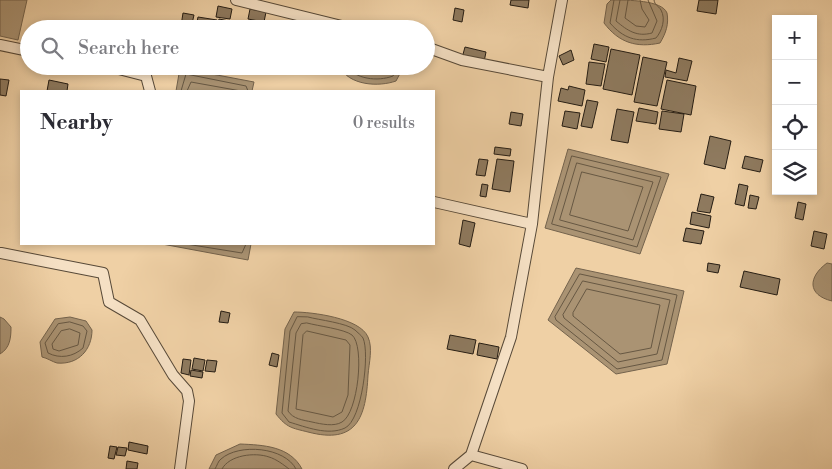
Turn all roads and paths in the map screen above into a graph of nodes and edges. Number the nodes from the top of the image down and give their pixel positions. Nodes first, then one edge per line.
1 (236, 0) edge
2 (562, 0) edge
3 (317, 20) edge
4 (0, 45) edge
5 (20, 49) edge
6 (435, 50) edge
7 (142, 75) edge
8 (548, 77) junction
9 (150, 90) edge
10 (435, 202) edge
11 (532, 224) junction
12 (1, 253) edge
13 (471, 456) junction
14 (180, 469) edge
15 (454, 469) edge
16 (522, 469) edge

1 - 3 street
2 - 8 street
4 - 5 street
6 - 8 street
7 - 9 street
8 - 11 street
10 - 11 street
11 - 13 street
12 - 14 street
13 - 15 street
13 - 16 street

